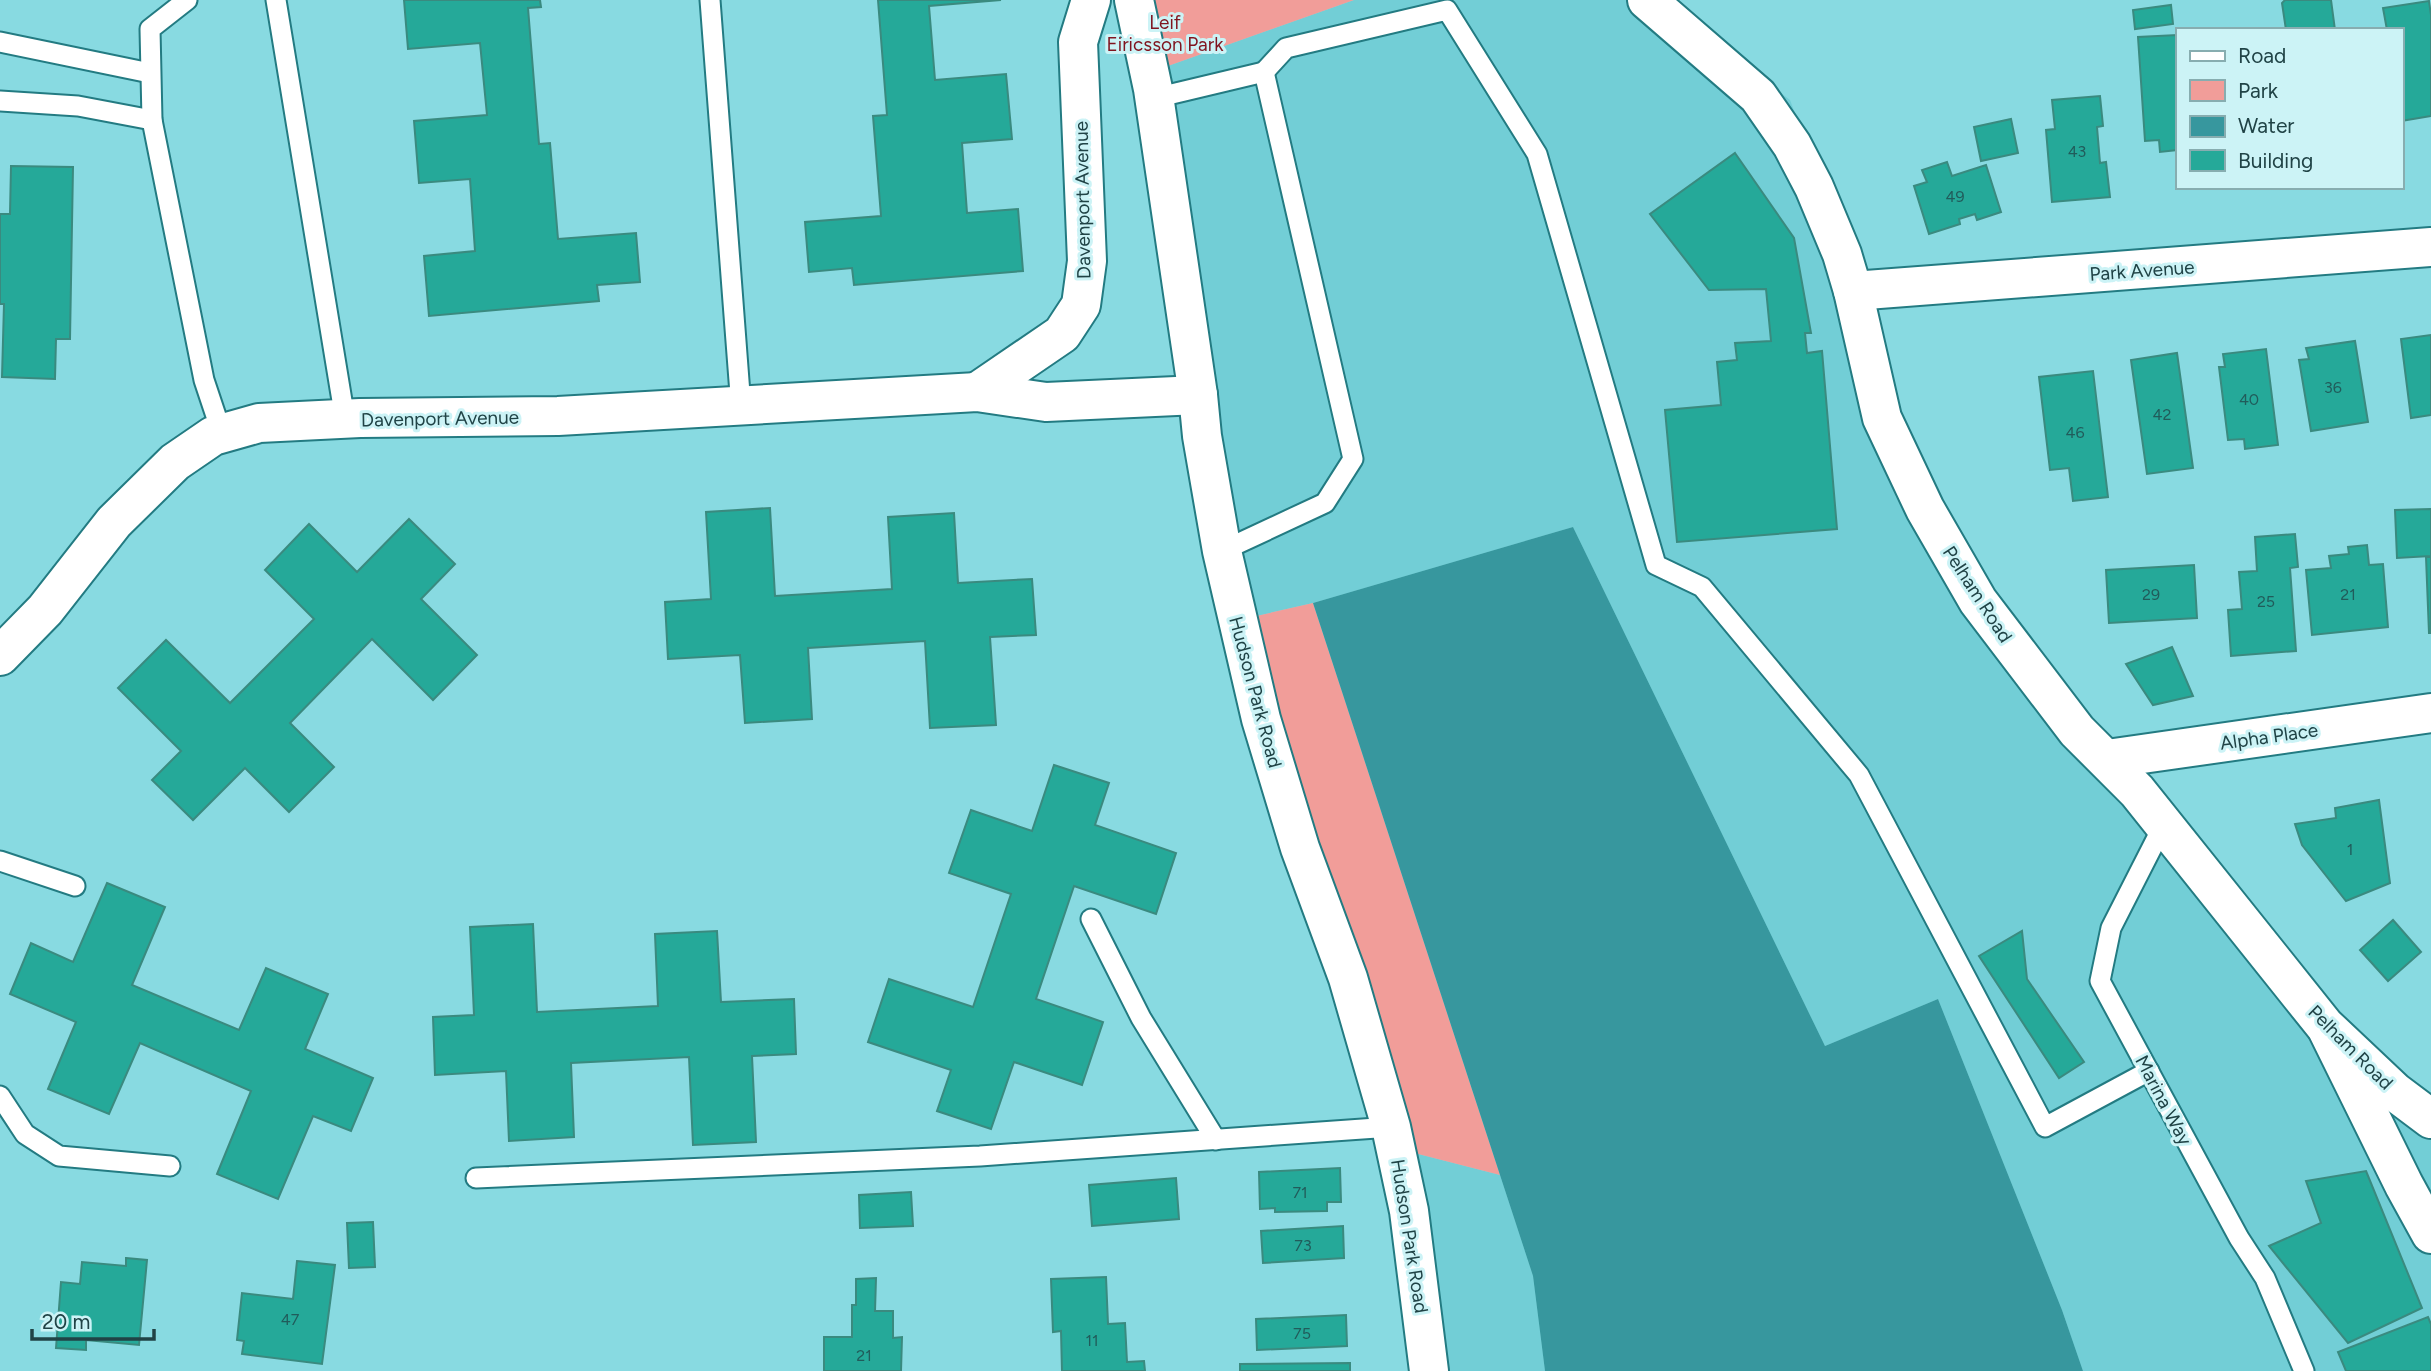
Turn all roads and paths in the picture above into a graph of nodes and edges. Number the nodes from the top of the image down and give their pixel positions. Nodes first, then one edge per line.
1 (187, 0) edge
2 (276, 0) edge
3 (710, 0) edge
4 (1091, 0) edge
5 (1135, 0) edge
6 (1647, 0) edge
7 (0, 42) edge
8 (1264, 72) junction
9 (150, 73) junction
10 (1155, 98) junction
11 (0, 101) edge
12 (152, 120) junction
13 (2431, 247) edge
14 (1853, 290) junction
15 (976, 392) junction
16 (1198, 395) junction
17 (741, 407) junction
18 (345, 419) junction
19 (222, 434) junction
20 (1222, 551) junction
21 (0, 656) edge
22 (2431, 713) edge
23 (2107, 759) junction
24 (2164, 824) junction
25 (0, 861) edge
26 (75, 886) dead end
27 (1091, 919) dead end
28 (2325, 1026) junction
29 (2149, 1071) junction
30 (0, 1096) edge
31 (2431, 1119) edge
32 (1391, 1127) junction
33 (1216, 1140) junction
34 (170, 1166) dead end
35 (476, 1178) dead end
36 (2431, 1234) edge
37 (1429, 1371) edge
38 (2304, 1371) edge

1 - 9 lane
2 - 18 lane
3 - 17 lane
4 - 15 street, Davenport Avenue
5 - 10 street, Hudson Park Road
6 - 14 street, Pelham Road
7 - 9 lane
8 - 10 lane
8 - 20 lane
8 - 29 lane
9 - 12 lane
10 - 16 street, Hudson Park Road
11 - 12 lane
12 - 19 lane
13 - 14 street, Park Avenue
14 - 23 street, Pelham Road
15 - 16 street, Davenport Avenue
15 - 17 street, Davenport Avenue
16 - 20 street, Hudson Park Road
17 - 18 street, Davenport Avenue
18 - 19 street, Davenport Avenue
19 - 21 street, Davenport Avenue
20 - 32 street, Hudson Park Road
22 - 23 street, Alpha Place
23 - 24 street, Pelham Road
24 - 28 street, Pelham Road
24 - 29 lane, Marina Way
25 - 26 lane
27 - 33 lane
28 - 31 street, Pelham Road
28 - 36 street
29 - 38 lane, Marina Way
30 - 34 lane
32 - 33 lane
32 - 37 street, Hudson Park Road
33 - 35 lane

